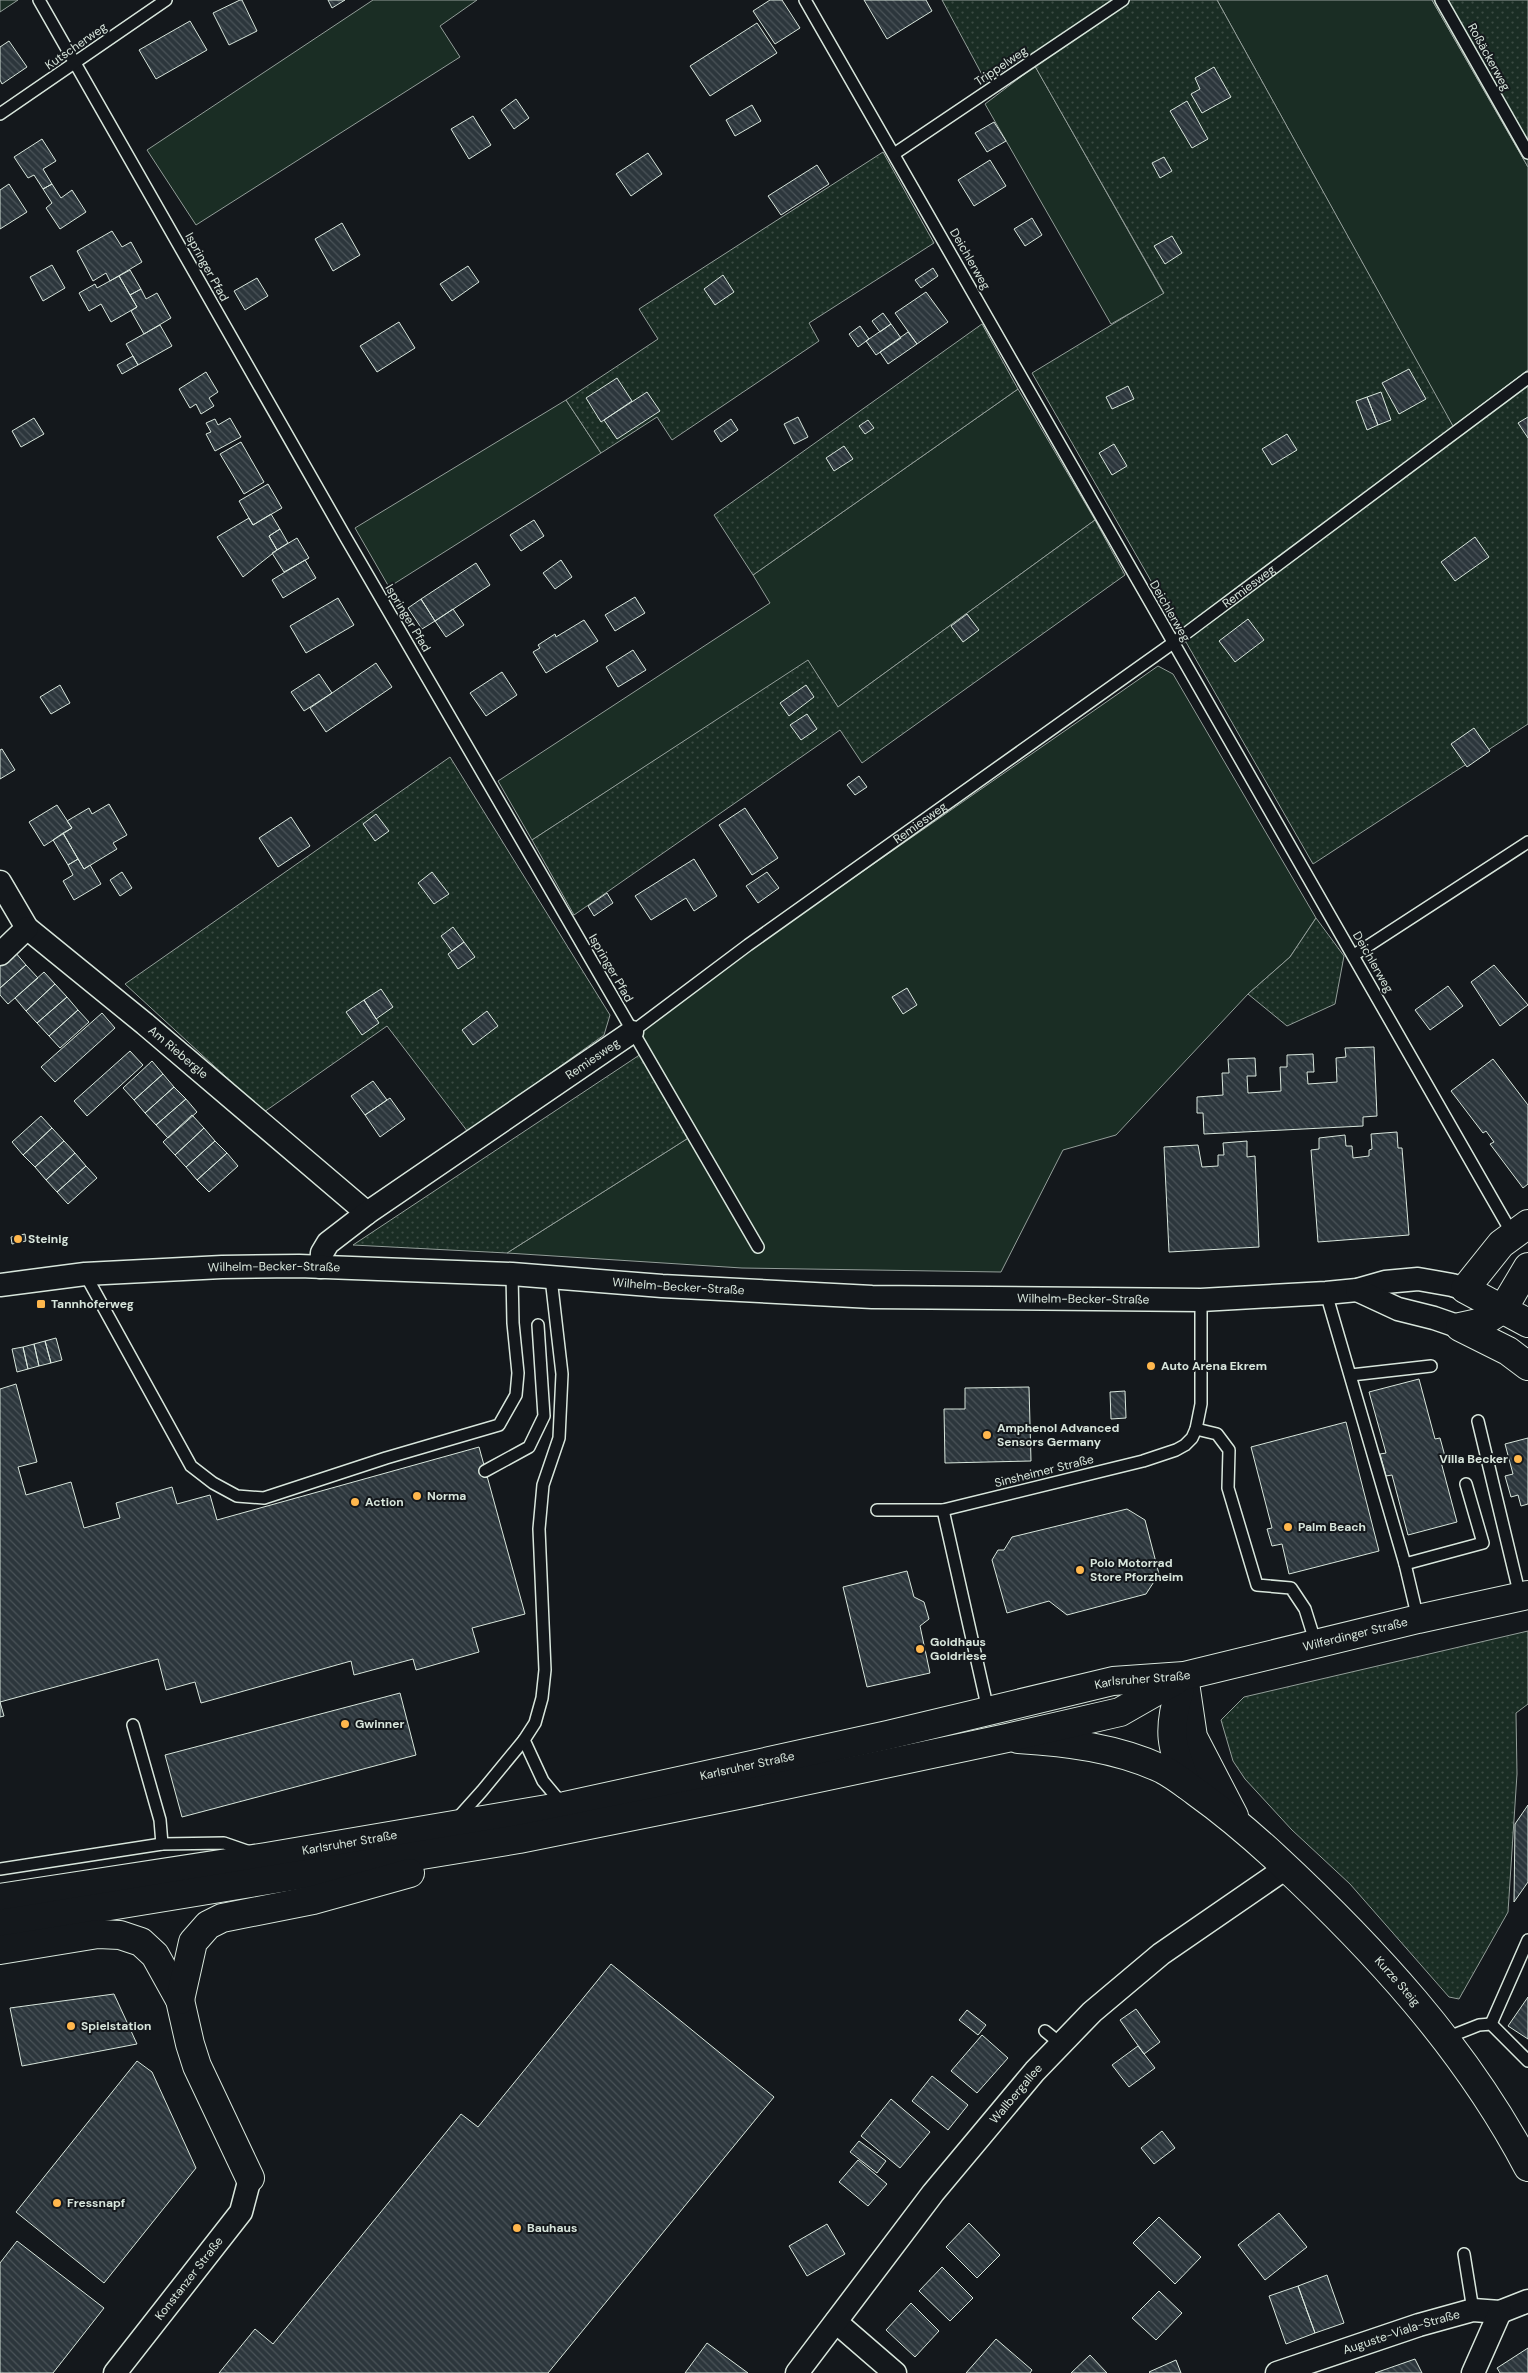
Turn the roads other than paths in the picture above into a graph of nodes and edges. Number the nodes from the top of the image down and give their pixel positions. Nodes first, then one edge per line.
1 (39, 0) edge
2 (166, 0) edge
3 (805, 0) edge
4 (1123, 0) edge
5 (1441, 0) edge
6 (76, 64) junction
7 (0, 114) edge
8 (1528, 153) edge
9 (894, 154) junction
10 (1528, 378) edge
11 (1173, 643) junction
12 (1528, 842) edge
13 (0, 882) edge
14 (27, 928) junction
15 (0, 954) edge
16 (1354, 955) junction
17 (632, 1032) junction
18 (367, 1213) junction
19 (1520, 1229) edge
20 (758, 1247) dead end
21 (321, 1267) junction
22 (1528, 1267) edge
23 (85, 1274) junction
24 (512, 1274) junction
25 (551, 1278) junction
26 (0, 1285) edge
27 (1465, 1289) junction
28 (1357, 1290) junction
29 (1326, 1293) junction
30 (1201, 1300) junction
31 (1503, 1309) junction
32 (1528, 1324) edge
33 (538, 1325) dead end
34 (1460, 1328) junction
35 (1431, 1366) dead end
36 (1528, 1366) edge
37 (1350, 1375) junction
38 (1478, 1421) dead end
39 (1196, 1429) junction
40 (485, 1471) dead end
41 (1466, 1484) dead end
42 (877, 1510) dead end
43 (943, 1510) junction
44 (1405, 1564) junction
45 (1524, 1596) edge
46 (1418, 1619) junction
47 (1316, 1644) junction
48 (1184, 1676) junction
49 (988, 1710) junction
50 (133, 1725) dead end
51 (1007, 1738) junction
52 (524, 1740) junction
53 (1187, 1785) junction
54 (565, 1806) junction
55 (1236, 1821) junction
56 (450, 1827) junction
57 (519, 1840) junction
58 (162, 1844) junction
59 (266, 1857) junction
60 (1286, 1868) junction
61 (0, 1869) edge
62 (0, 1898) edge
63 (0, 1924) edge
64 (1528, 1940) edge
65 (0, 1950) edge
66 (180, 2000) junction
67 (1491, 2024) junction
68 (1446, 2038) junction
69 (1528, 2061) edge
70 (1528, 2166) edge
71 (250, 2178) joint
72 (1464, 2254) dead end
73 (1528, 2301) edge
74 (1473, 2310) junction
75 (1500, 2312) junction
76 (836, 2322) junction
77 (115, 2373) edge
78 (797, 2373) edge
79 (895, 2373) edge
80 (1277, 2373) edge
81 (1473, 2373) edge

1 - 6 lane, Ispringer Pfad
2 - 6 lane, Kutscherweg
3 - 9 lane, Deichlerweg
4 - 9 lane, Trippelweg
5 - 8 lane, Roßäckerweg
6 - 7 lane, Kutscherweg
6 - 17 lane, Ispringer Pfad
9 - 11 lane, Deichlerweg
10 - 11 lane, Remiesweg
11 - 16 lane, Deichlerweg
11 - 17 lane, Remiesweg
12 - 16 lane
13 - 14 street, Am Riebergle
14 - 15 street
14 - 18 street, Am Riebergle
16 - 19 lane, Deichlerweg
17 - 18 street, Remiesweg
17 - 20 lane, Ispringer Pfad
18 - 21 street, Remiesweg
19 - 27 main road
21 - 23 street, Wilhelm-Becker-Straße
21 - 24 street, Wilhelm-Becker-Straße
22 - 31 main road
23 - 24 lane
23 - 26 street, Wilhelm-Becker-Straße
24 - 25 street, Wilhelm-Becker-Straße
25 - 30 street, Wilhelm-Becker-Straße
25 - 52 lane
27 - 28 street, Wilhelm-Becker-Straße
27 - 31 main road, Wilhelm-Becker-Straße
27 - 34 main road
28 - 29 street, Wilhelm-Becker-Straße
28 - 34 street
29 - 30 street, Wilhelm-Becker-Straße
29 - 37 lane
30 - 39 lane
31 - 32 main road, Wilhelm-Becker-Straße
31 - 34 main road
33 - 40 lane
34 - 36 main road
35 - 37 lane
37 - 44 lane
38 - 45 lane
39 - 43 lane, Sinsheimer Straße
39 - 47 lane
41 - 44 lane
42 - 43 lane, Sinsheimer Straße
43 - 49 lane
44 - 46 lane
45 - 46 main road, Wilferdinger Straße
46 - 47 main road, Wilferdinger Straße
47 - 48 main road, Wilferdinger Straße
48 - 49 main road, Karlsruher Straße
48 - 51 main road, Karlsruher Straße
48 - 53 main road
48 - 55 main road, Kurze Steig
49 - 54 main road, Karlsruher Straße
50 - 58 lane
51 - 53 main road, Kurze Steig
51 - 57 main road, Karlsruher Straße
52 - 54 lane
52 - 56 lane
53 - 55 main road, Kurze Steig
54 - 56 main road, Karlsruher Straße
55 - 60 main road, Kurze Steig
56 - 59 main road, Karlsruher Straße
57 - 63 main road, Karlsruher Straße
57 - 66 main road
58 - 59 lane
58 - 61 lane
59 - 62 main road, Karlsruher Straße
60 - 68 main road, Kurze Steig
60 - 76 street, Wallbergallee
64 - 67 lane
65 - 66 main road
66 - 71 main road
67 - 68 lane
67 - 69 lane
68 - 70 main road, Kurze Steig
71 - 77 street, Konstanzer Straße
72 - 74 lane
73 - 75 street, Auguste-Viala-Straße
74 - 75 street, Auguste-Viala-Straße
74 - 80 street, Auguste-Viala-Straße
75 - 81 street
76 - 78 street, Wallbergallee
76 - 79 street

